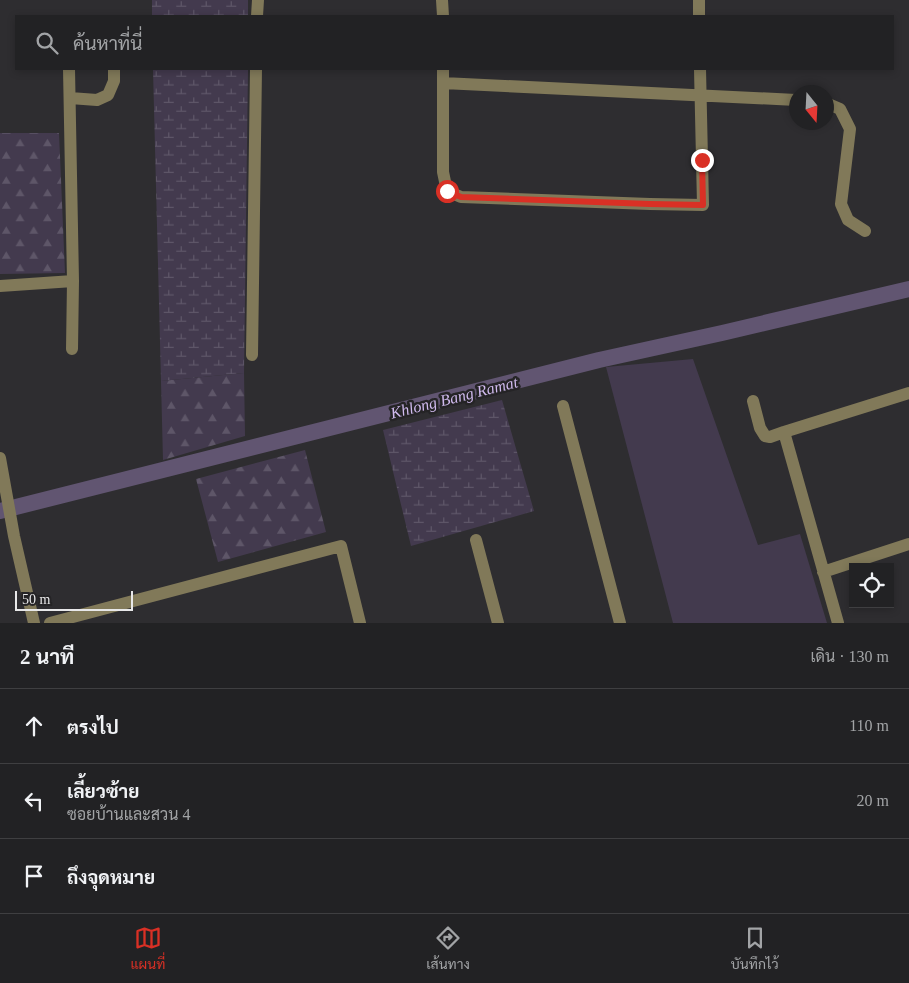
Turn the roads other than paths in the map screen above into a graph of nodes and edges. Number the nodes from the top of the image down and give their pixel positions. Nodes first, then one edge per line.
1 (258, 0) edge
2 (442, 0) edge
3 (699, 0) edge
4 (258, 15) edge
5 (442, 15) edge
6 (699, 15) edge
7 (69, 70) edge
8 (114, 70) edge
9 (256, 70) edge
10 (443, 70) edge
11 (700, 70) edge
12 (443, 83) junction
13 (700, 96) junction
14 (70, 98) junction
15 (789, 100) edge
16 (834, 106) edge
17 (865, 231) dead end
18 (73, 281) junction
19 (0, 286) edge
20 (72, 350) dead end
21 (252, 355) dead end
22 (909, 393) edge
23 (753, 401) dead end
24 (563, 406) dead end
25 (784, 432) junction
26 (0, 458) edge
27 (476, 540) dead end
28 (909, 544) edge
29 (823, 572) junction
30 (34, 623) edge
31 (50, 623) edge
32 (360, 623) edge
33 (498, 623) edge
34 (620, 623) edge
35 (838, 623) edge

1 - 4 street
2 - 5 street
3 - 6 street
7 - 14 street
8 - 14 street
9 - 21 street
10 - 12 street
11 - 13 street
12 - 13 street
12 - 13 street
13 - 15 street
14 - 18 street
16 - 17 street
18 - 19 street
18 - 20 street
22 - 25 street
23 - 25 street
24 - 34 street
25 - 29 street
26 - 30 street
27 - 33 street
28 - 29 street
29 - 35 street
31 - 32 street

